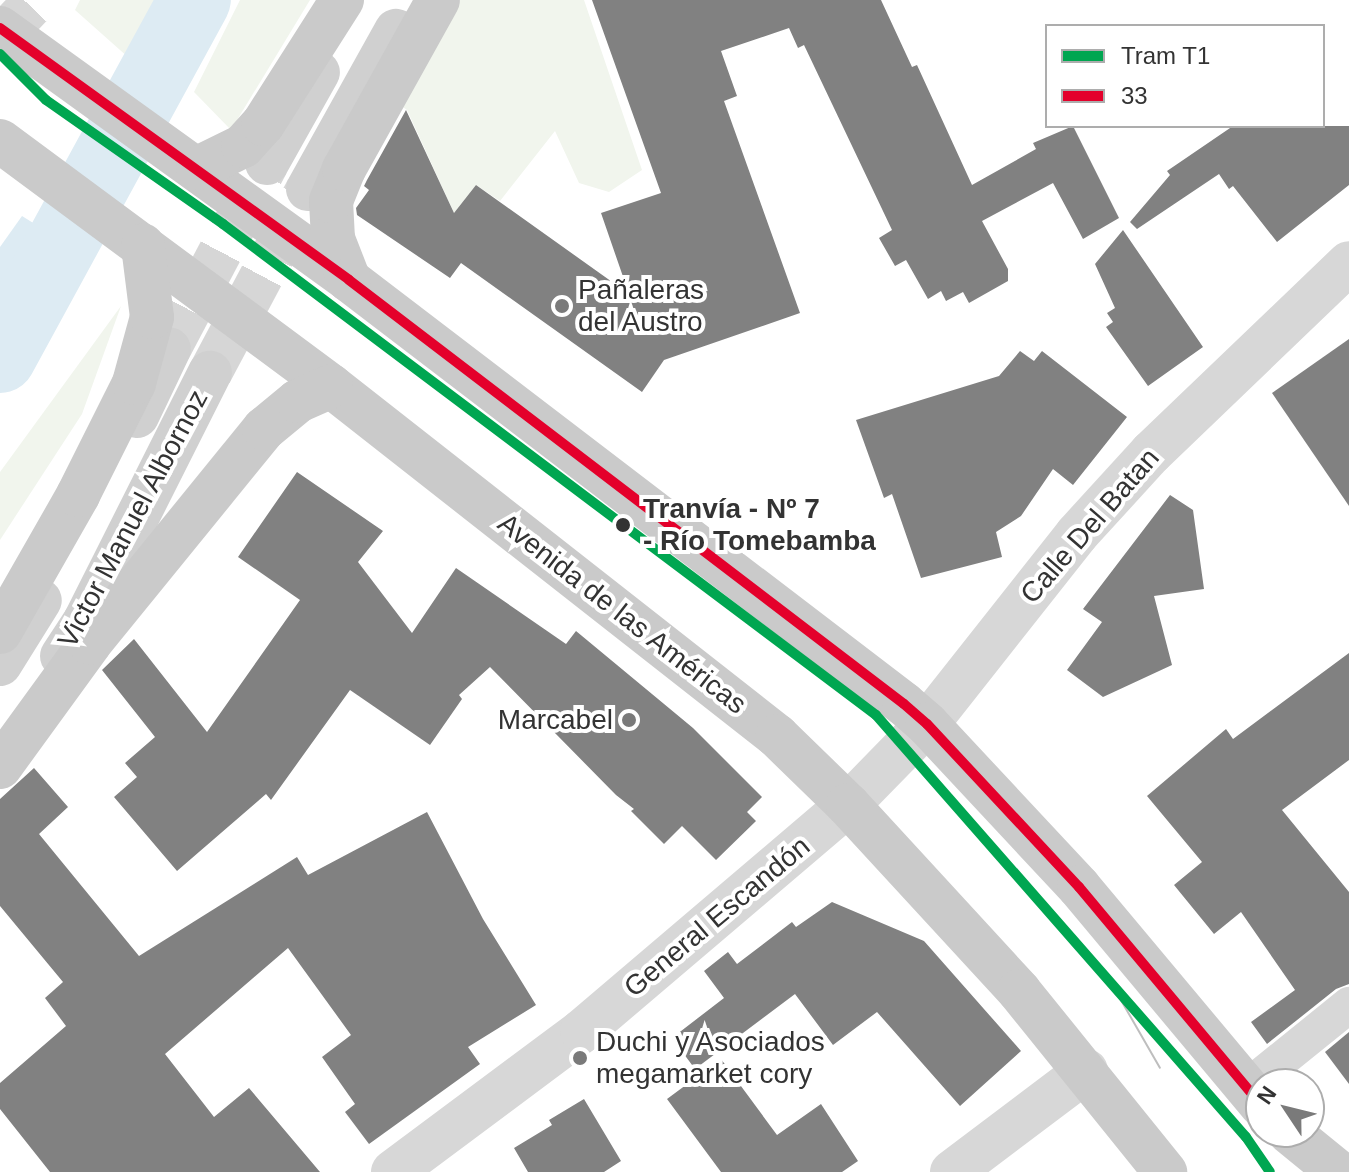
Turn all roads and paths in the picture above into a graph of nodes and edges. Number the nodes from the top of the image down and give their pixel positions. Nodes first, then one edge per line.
1 (342, 0) edge
2 (358, 0) edge
3 (414, 0) edge
4 (438, 0) edge
5 (0, 28) edge
6 (0, 141) edge
7 (267, 163) tunnel mouth
8 (195, 166) junction
9 (308, 189) tunnel mouth
10 (140, 244) junction
11 (1349, 263) edge
12 (349, 280) junction
13 (169, 349) tunnel mouth
14 (210, 373) tunnel mouth
15 (331, 386) junction
16 (0, 632) edge
17 (0, 664) edge
18 (927, 724) junction
19 (0, 742) edge
20 (0, 767) edge
21 (848, 805) junction
22 (1349, 1005) edge
23 (1283, 1068) edge
24 (1086, 1071) junction
25 (1245, 1087) edge
26 (1309, 1148) edge
27 (393, 1172) edge
28 (952, 1172) edge
29 (1165, 1172) edge
30 (1338, 1172) edge

1 - 8 main road
2 - 7 main road
3 - 9 main road
4 - 12 main road
5 - 8 main road
6 - 10 main road, Avenida de las Américas
8 - 12 main road
10 - 15 main road, Avenida de las Américas
10 - 16 main road
11 - 18 street, Calle Del Batan
12 - 18 main road
13 - 17 main road, Victor Manuel Albornoz
14 - 19 main road, Victor Manuel Albornoz
15 - 20 main road
15 - 21 main road, Avenida de las Américas
18 - 21 street, Calle Del Batan
18 - 25 main road
21 - 24 main road, Avenida de las Américas
21 - 27 street, General Escandón
22 - 23 street
24 - 28 street
24 - 29 main road, Avenida de las Américas
26 - 30 main road

